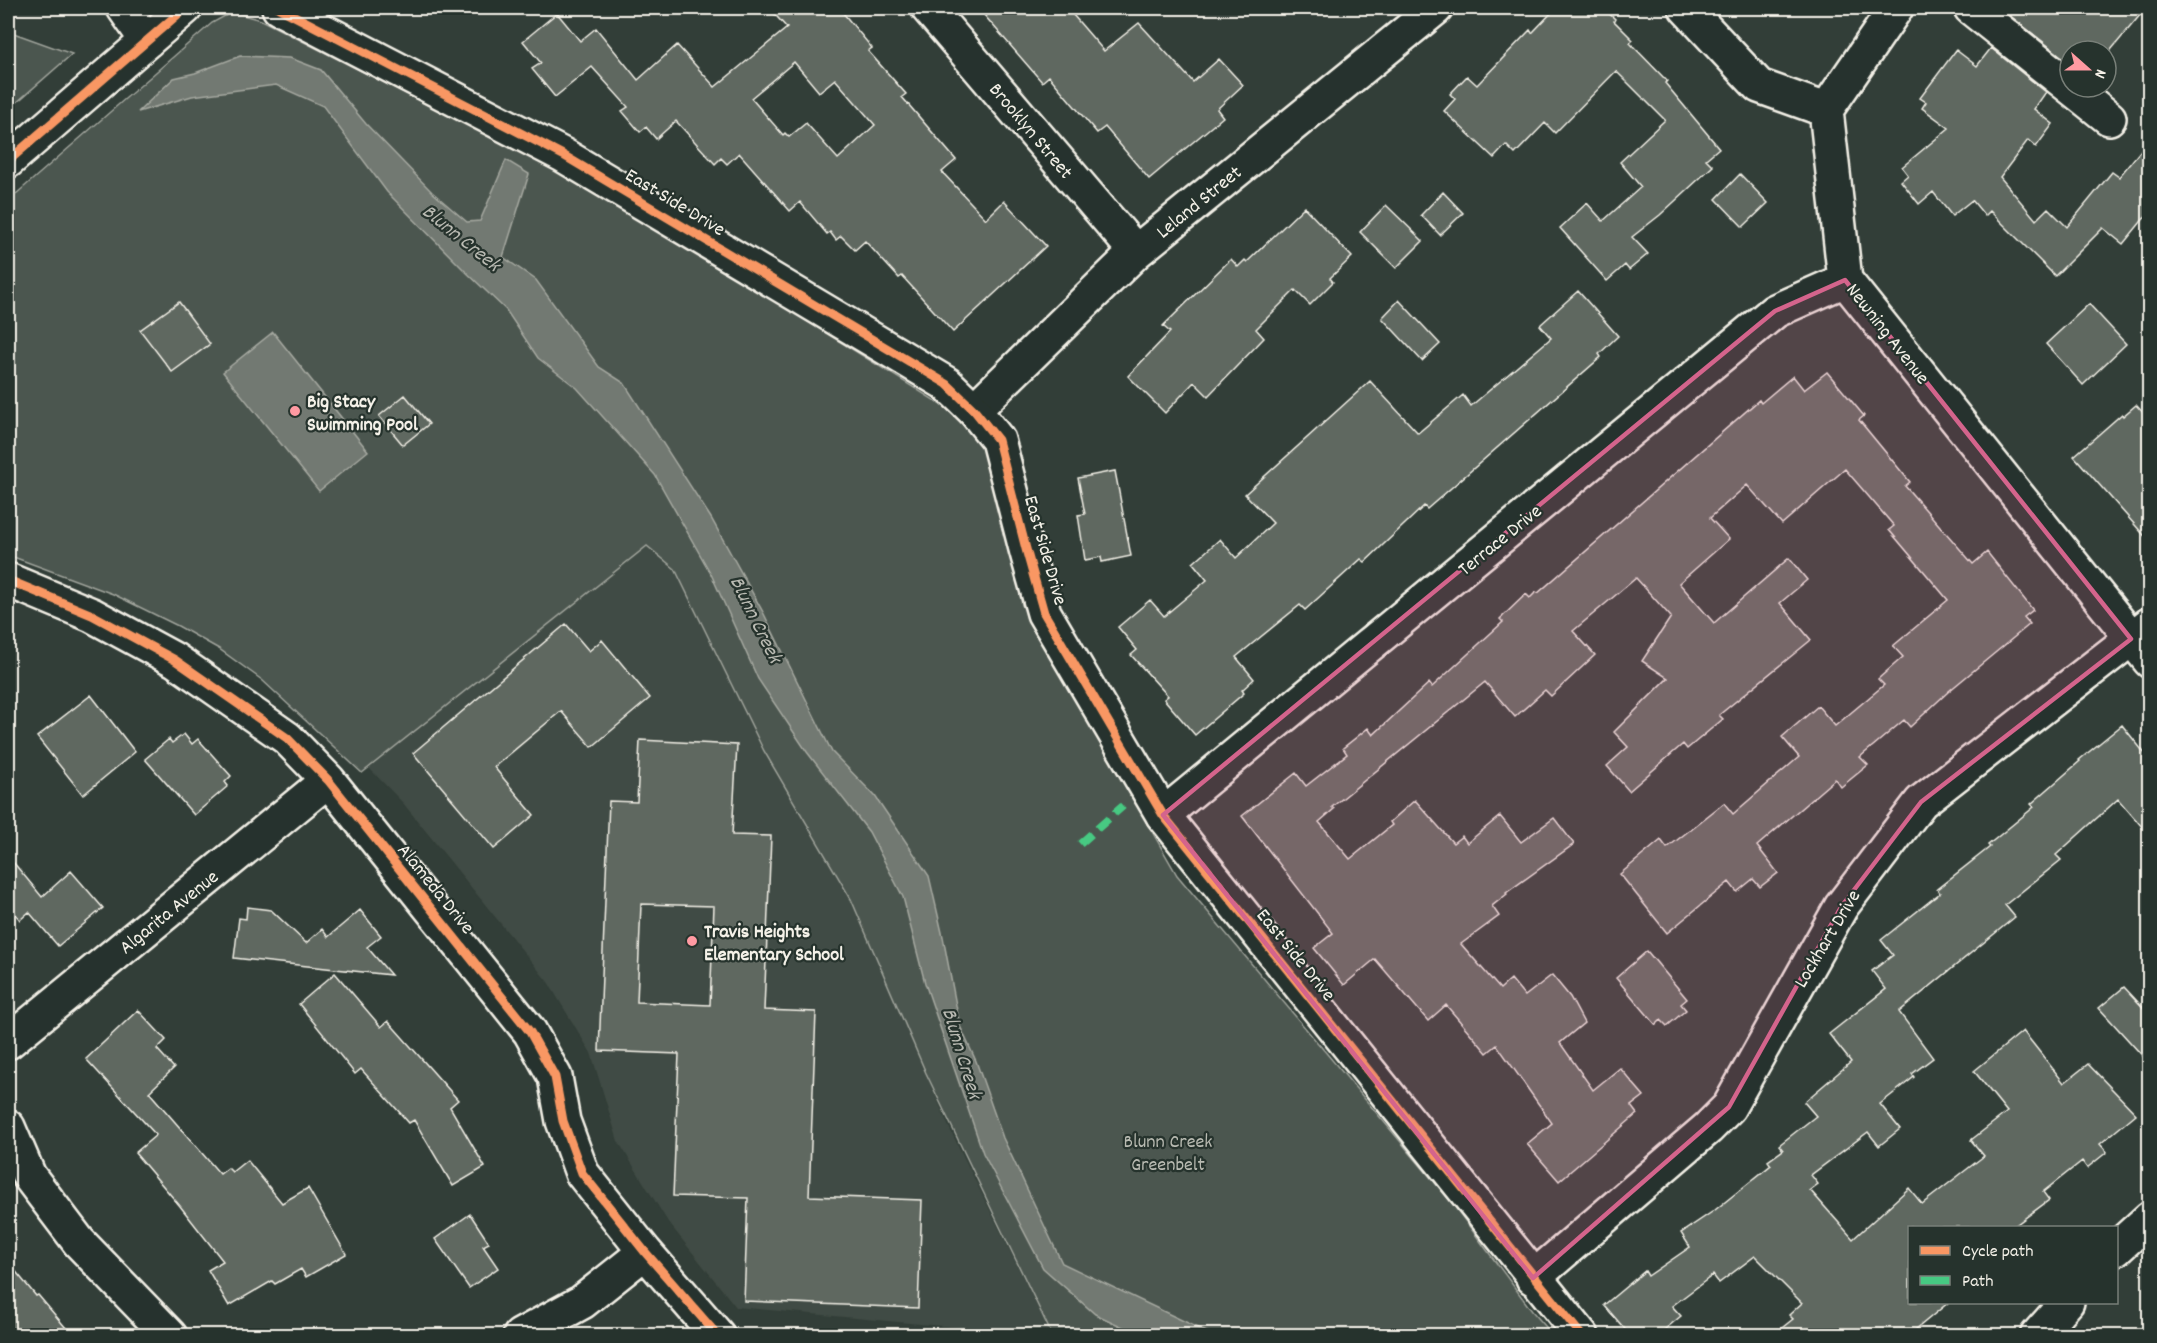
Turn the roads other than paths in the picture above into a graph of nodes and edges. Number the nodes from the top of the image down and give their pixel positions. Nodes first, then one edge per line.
1 (124, 8) edge
2 (185, 8) edge
3 (279, 8) edge
4 (928, 8) edge
5 (1436, 8) edge
6 (1686, 8) edge
7 (1896, 8) edge
8 (1971, 8) edge
9 (147, 41) junction
10 (1826, 110) junction
11 (2109, 118) dead end
12 (8, 161) edge
13 (1136, 252) junction
14 (1845, 280) junction
15 (974, 410) junction
16 (8, 580) edge
17 (2143, 641) edge
18 (328, 780) junction
19 (1163, 815) junction
20 (8, 1042) edge
21 (8, 1127) edge
22 (2150, 1218) edge
23 (2118, 1247) edge
24 (645, 1252) junction
25 (1533, 1278) junction
26 (2065, 1304) edge
27 (170, 1335) edge
28 (520, 1335) edge
29 (718, 1335) edge
30 (1582, 1335) edge
31 (2037, 1335) edge

1 - 9 street
2 - 9 street
3 - 15 street, East Side Drive
4 - 13 street, Brooklyn Street
5 - 13 street, Leland Street
6 - 10 street
7 - 10 street
8 - 11 street
9 - 12 street
10 - 14 street, Newning Avenue
13 - 15 street, Leland Street
14 - 17 street, Newning Avenue
14 - 19 street, Terrace Drive
15 - 19 street, East Side Drive
16 - 18 street, Alameda Drive
17 - 25 street, Lockhart Drive
18 - 20 street, Algarita Avenue
18 - 24 street, Alameda Drive
19 - 25 street, East Side Drive
21 - 27 street
22 - 23 street
24 - 28 street
24 - 29 street, Alameda Drive
25 - 30 street, East Side Drive
26 - 31 street

